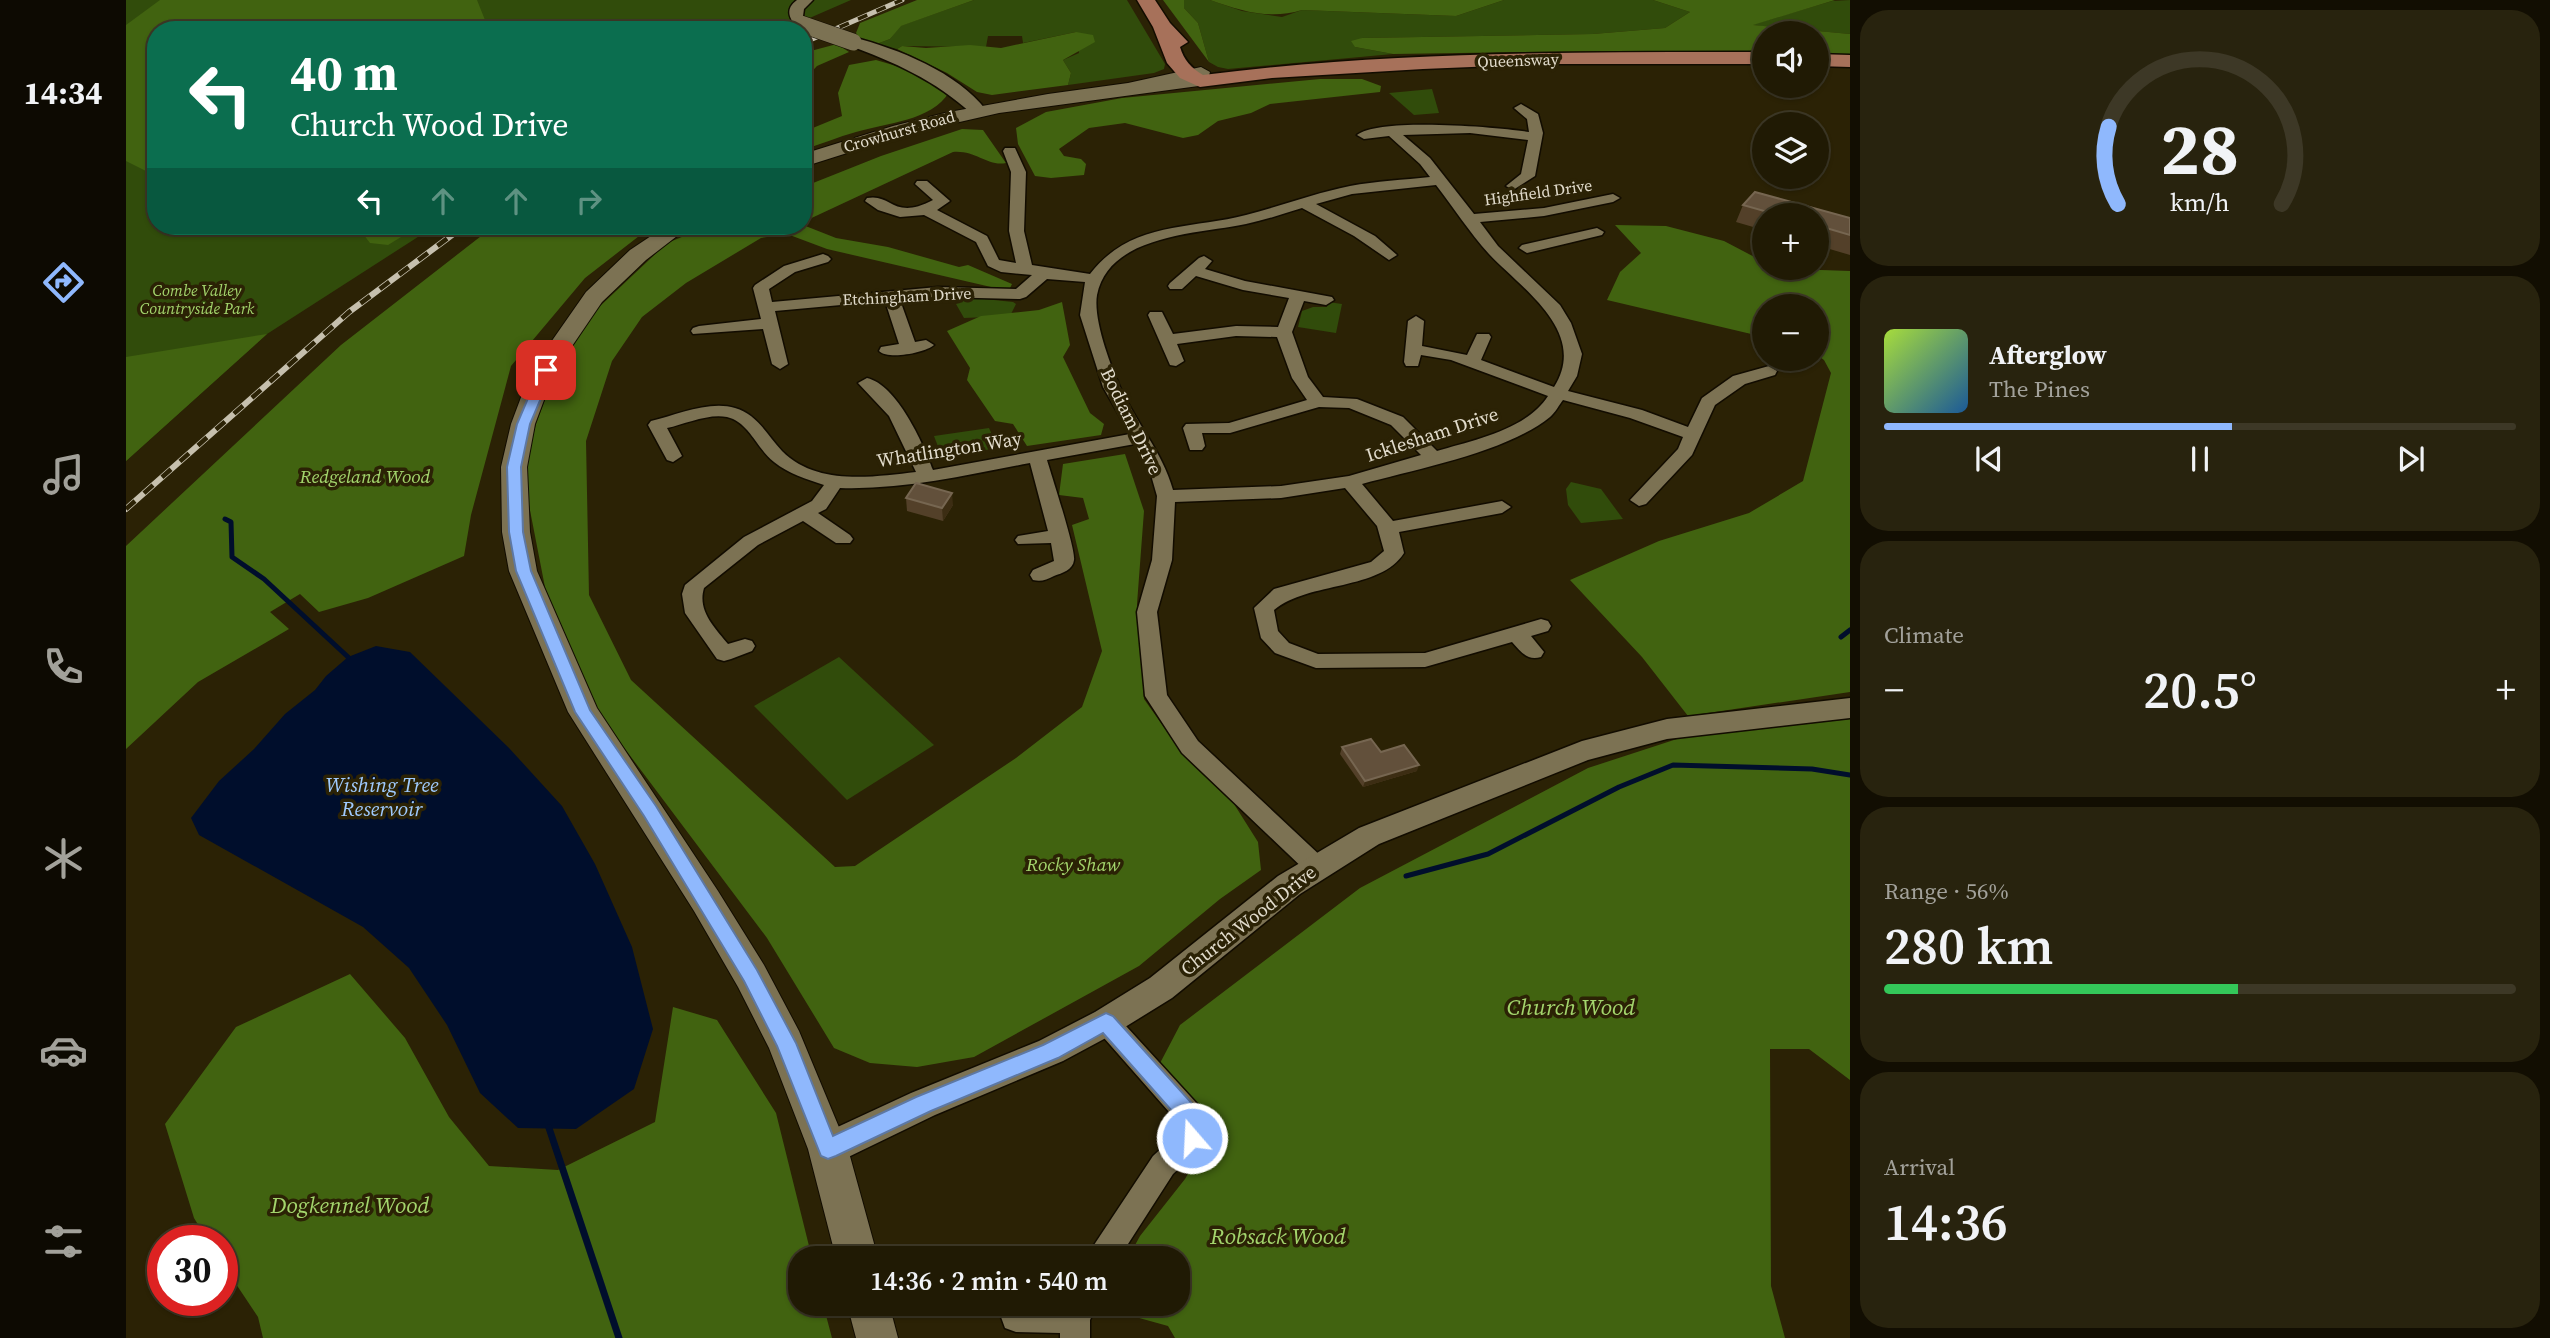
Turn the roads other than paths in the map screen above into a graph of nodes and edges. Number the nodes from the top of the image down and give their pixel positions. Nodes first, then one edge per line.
1 (806, 0) edge
2 (1146, 0) edge
3 (800, 21) edge
4 (812, 28) edge
5 (853, 42) joint
6 (1752, 58) edge
7 (1829, 60) edge
8 (1850, 61) edge
9 (1196, 76) junction
10 (1521, 108) dead end
11 (978, 110) junction
12 (1352, 124) dead end
13 (1391, 131) junction
14 (1364, 135) junction
15 (1535, 137) junction
16 (1375, 146) dead end
17 (1010, 151) dead end
18 (812, 158) edge
19 (1441, 180) junction
20 (922, 184) dead end
21 (1513, 186) dead end
22 (1613, 198) dead end
23 (872, 201) dead end
24 (1305, 204) junction
25 (1544, 212) junction
26 (919, 213) junction
27 (1469, 219) junction
28 (1597, 232) dead end
29 (667, 235) edge
30 (1572, 238) junction
31 (1357, 248) dead end
32 (1536, 249) dead end
33 (823, 259) dead end
34 (1025, 268) junction
35 (1042, 275) junction
36 (1094, 279) junction
37 (1175, 286) dead end
38 (1298, 295) junction
39 (891, 296) junction
40 (1326, 300) dead end
41 (768, 315) junction
42 (1156, 315) dead end
43 (1416, 321) dead end
44 (699, 331) dead end
45 (1284, 331) junction
46 (1483, 337) dead end
47 (1168, 340) junction
48 (887, 351) dead end
49 (1176, 361) dead end
50 (1472, 362) junction
51 (780, 364) dead end
52 (1769, 372) dead end
53 (867, 383) dead end
54 (1558, 393) junction
55 (1318, 402) junction
56 (1189, 434) dead end
57 (1693, 435) junction
58 (1141, 437) junction
59 (673, 456) dead end
60 (1037, 456) junction
61 (1434, 458) junction
62 (927, 477) junction
63 (835, 482) junction
64 (1350, 482) junction
65 (1166, 496) junction
66 (1639, 500) dead end
67 (1502, 508) dead end
68 (804, 513) junction
69 (1388, 527) junction
70 (730, 530) dead end
71 (1061, 536) junction
72 (843, 539) dead end
73 (1026, 540) dead end
74 (751, 541) junction
75 (1040, 575) dead end
76 (1541, 626) dead end
77 (1517, 634) junction
78 (745, 646) dead end
79 (1534, 652) dead end
80 (1850, 708) edge
81 (1316, 866) junction
82 (1106, 1022) junction
83 (828, 1149) junction
84 (854, 1246) edge
85 (1110, 1246) edge
86 (871, 1316) edge
87 (1016, 1317) dead end
88 (1078, 1320) edge
89 (877, 1338) edge

1 - 3 street, Crowhurst Road, bridge
2 - 9 main road
4 - 5 street, Crowhurst Road, bridge
5 - 11 street, Crowhurst Road
6 - 9 main road, Queensway
7 - 8 main road
9 - 11 main road, Queensway
10 - 15 street
11 - 18 main road, Crowhurst Road
12 - 14 street
13 - 14 street
13 - 15 street
13 - 19 street, Icklesham Drive
14 - 16 street
15 - 21 street
17 - 34 street
19 - 24 street
19 - 27 street, Icklesham Drive
20 - 26 street
22 - 25 street, Highfield Drive
23 - 26 street
24 - 31 street
24 - 36 street
25 - 27 street, Highfield Drive
25 - 30 street
26 - 34 street
27 - 54 street, Icklesham Drive
28 - 30 street
29 - 83 main road
30 - 32 street
33 - 41 street
34 - 35 street
35 - 36 street
35 - 39 street, Etchingham Drive
36 - 58 street, Bodiam Drive
37 - 38 street
38 - 40 street
38 - 45 street
39 - 41 street, Etchingham Drive
39 - 48 street
41 - 44 street, Etchingham Drive
41 - 51 street
42 - 47 street
43 - 50 street
45 - 47 street
45 - 55 street
46 - 50 street
47 - 49 street
50 - 54 street
52 - 57 street
53 - 62 street
54 - 57 street
54 - 61 street, Icklesham Drive
55 - 56 street
55 - 61 street
57 - 66 street
58 - 60 street, Whatlington Way
58 - 65 street, Bodiam Drive
59 - 63 street, Whatlington Way
60 - 62 street, Whatlington Way
60 - 71 street
61 - 64 street, Icklesham Drive
62 - 63 street, Whatlington Way
63 - 68 street
64 - 65 street, Icklesham Drive
64 - 69 street
65 - 81 street, Bodiam Drive
67 - 69 street
68 - 72 street
68 - 74 street
69 - 77 street
70 - 74 street
71 - 73 street
71 - 75 street
74 - 78 street
76 - 77 street
77 - 79 street
80 - 81 street, Church Wood Drive
81 - 82 street, Church Wood Drive
82 - 83 street, Church Wood Drive
82 - 85 street
83 - 84 main road
86 - 89 main road
87 - 88 street

